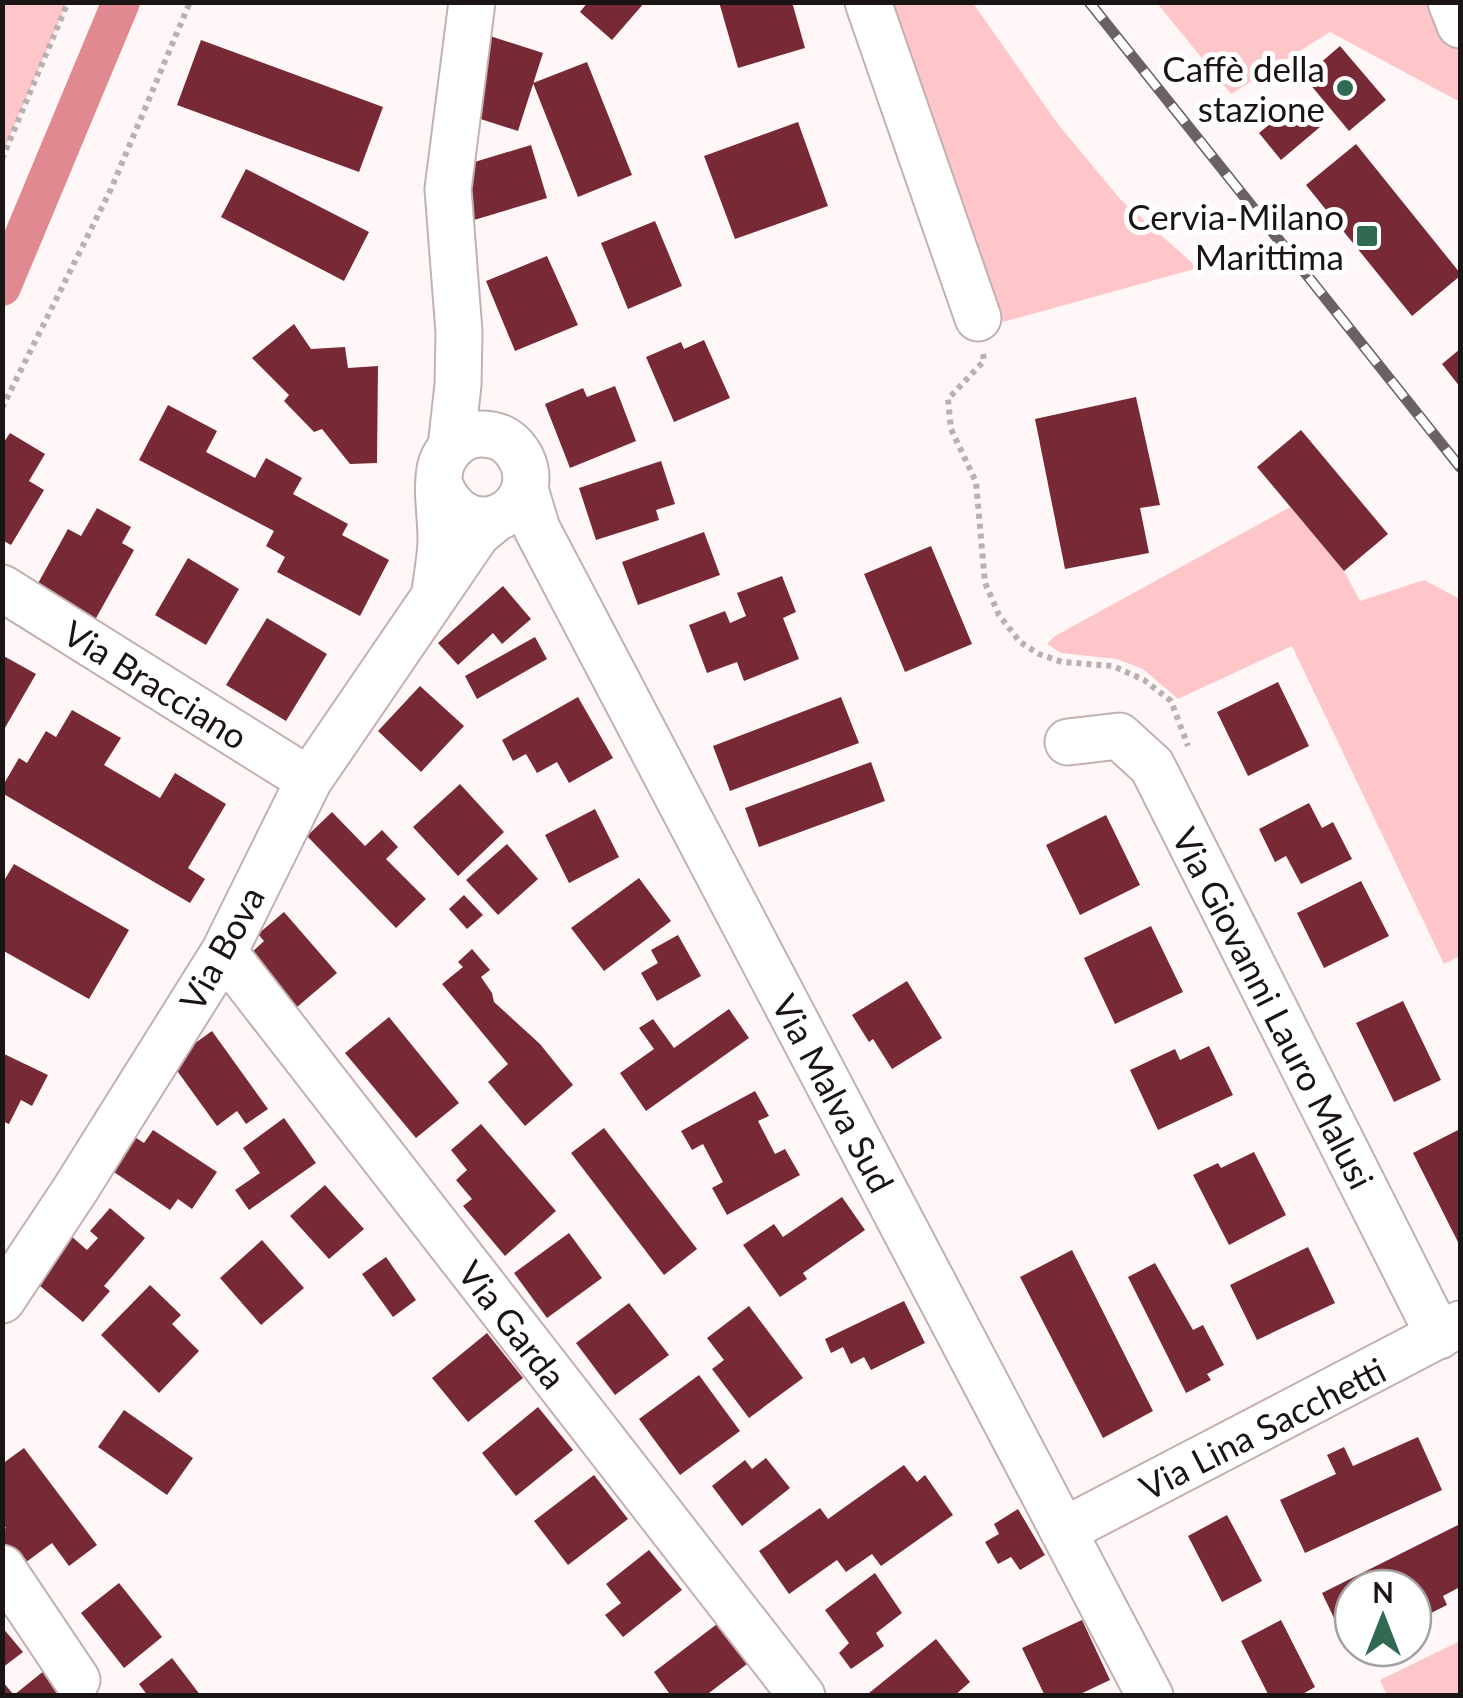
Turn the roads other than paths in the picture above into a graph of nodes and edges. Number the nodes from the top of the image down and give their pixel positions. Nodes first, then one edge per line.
1 (472, 2) edge
2 (868, 2) edge
3 (1451, 2) edge
4 (1460, 25) edge
5 (978, 318) dead end
6 (459, 332) junction
7 (504, 439) junction
8 (446, 466) junction
9 (510, 504) junction
10 (2, 588) edge
11 (435, 594) junction
12 (1068, 742) dead end
13 (309, 780) junction
14 (224, 952) junction
15 (2, 1300) edge
16 (1450, 1330) edge
17 (1063, 1531) junction
18 (2, 1568) edge
19 (77, 1680) dead end
20 (802, 1696) edge
21 (1150, 1696) edge

1 - 6 street
2 - 5 street
3 - 4 street
6 - 7 street
6 - 8 street
7 - 8 street
7 - 9 street
8 - 9 street
8 - 11 street, Via Bova
9 - 11 street, Via Bova
9 - 17 street, Via Malva Sud
10 - 13 street, Via Bracciano
11 - 13 street, Via Bova
12 - 16 street, Via Giovanni Lauro Malusi
13 - 14 street, Via Bova
14 - 15 street, Via Bova
14 - 20 street, Via Garda
16 - 17 street, Via Lina Sacchetti
17 - 21 street, Via Malva Sud
18 - 19 street

